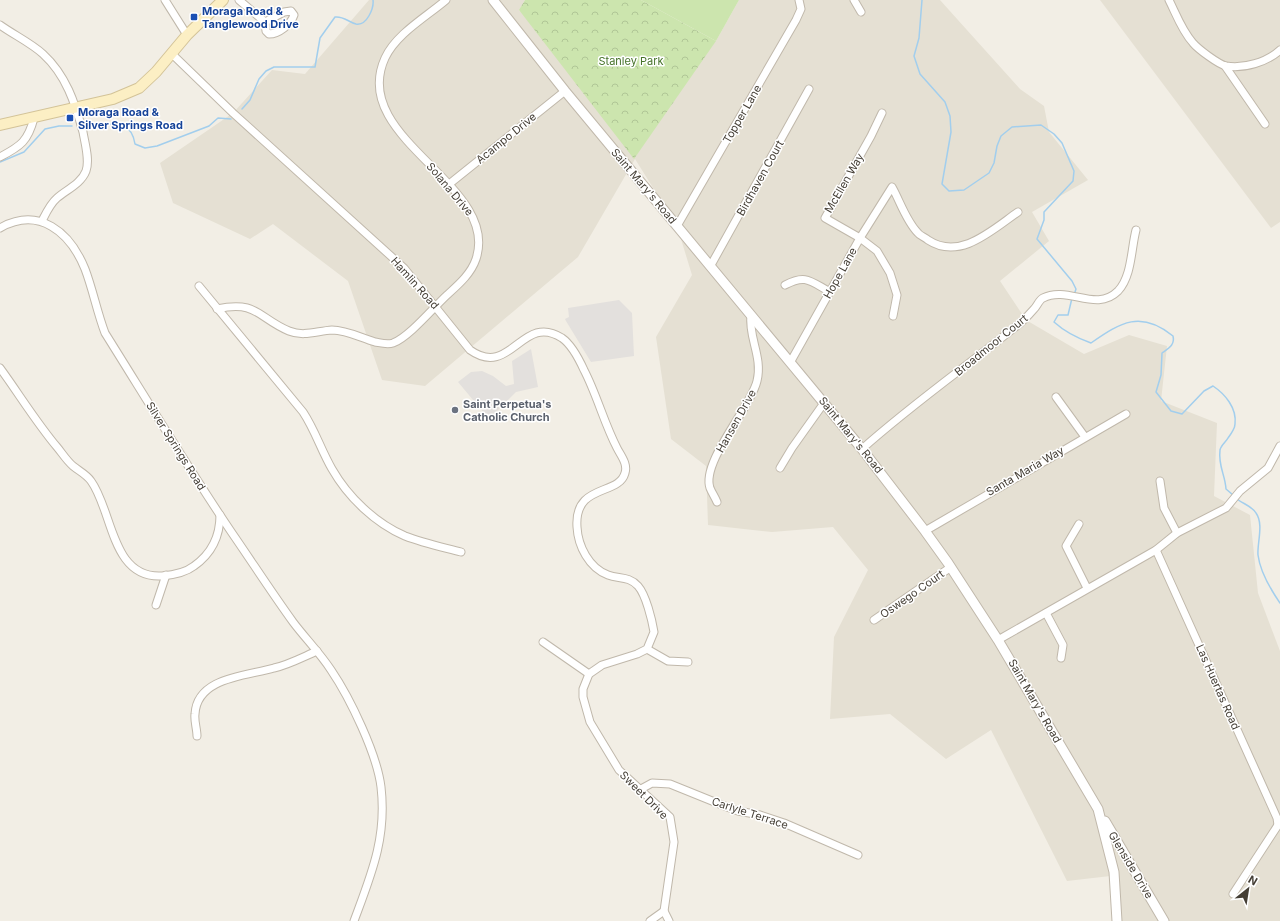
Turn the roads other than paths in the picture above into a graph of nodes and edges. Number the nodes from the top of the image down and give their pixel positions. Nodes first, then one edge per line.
1 (164, 0) edge
2 (223, 0) edge
3 (239, 0) edge
4 (446, 0) edge
5 (493, 0) edge
6 (799, 0) edge
7 (854, 0) edge
8 (1169, 0) edge
9 (861, 12) dead end
10 (265, 22) dead end
11 (0, 26) edge
12 (187, 35) junction
13 (1280, 50) edge
14 (172, 54) junction
15 (1225, 66) junction
16 (809, 89) dead end
17 (566, 91) junction
18 (77, 109) junction
19 (882, 113) dead end
20 (34, 118) junction
21 (1265, 124) dead end
22 (0, 125) edge
23 (0, 157) edge
24 (448, 184) junction
25 (1018, 212) dead end
26 (42, 221) junction
27 (677, 226) junction
28 (0, 228) edge
29 (1136, 230) dead end
30 (860, 238) junction
31 (711, 265) junction
32 (785, 285) dead end
33 (199, 286) dead end
34 (830, 292) junction
35 (436, 306) junction
36 (218, 309) junction
37 (751, 315) junction
38 (893, 316) dead end
39 (791, 361) junction
40 (0, 368) edge
41 (1056, 396) dead end
42 (824, 402) junction
43 (1126, 414) dead end
44 (1085, 436) junction
45 (1280, 446) edge
46 (862, 449) junction
47 (780, 468) dead end
48 (1160, 481) dead end
49 (717, 502) dead end
50 (220, 514) junction
51 (1079, 524) dead end
52 (925, 531) junction
53 (1177, 533) junction
54 (1156, 550) junction
55 (461, 552) dead end
56 (951, 567) junction
57 (166, 575) junction
58 (1087, 588) junction
59 (156, 605) dead end
60 (1046, 613) junction
61 (874, 620) dead end
62 (998, 640) junction
63 (543, 642) dead end
64 (647, 649) junction
65 (317, 651) junction
66 (1061, 658) dead end
67 (688, 662) dead end
68 (589, 674) junction
69 (197, 736) dead end
70 (641, 789) junction
71 (1098, 809) junction
72 (1279, 823) edge
73 (858, 854) dead end
74 (1233, 894) dead end
75 (664, 911) junction
76 (354, 921) edge
77 (650, 921) edge
78 (669, 921) edge
79 (1117, 921) edge
80 (1164, 921) edge

1 - 12 street
2 - 12 main road
3 - 10 street
4 - 24 street, Solana Drive
5 - 17 street, Saint Mary's Road
6 - 27 street, Topper Lane
7 - 9 street
8 - 15 street
11 - 18 street
12 - 14 main road
13 - 15 street
14 - 18 main road
14 - 35 street, Hamlin Road
15 - 21 street
16 - 31 street, Birdhaven Court
17 - 24 street, Acampo Drive
17 - 27 street, Saint Mary's Road
18 - 20 main road
18 - 26 street
19 - 30 street, McEllen Way
20 - 22 main road
20 - 23 street
24 - 35 street, Solana Drive
25 - 30 street, Hope Lane
26 - 28 street
26 - 50 street, Silver Springs Road
27 - 31 street, Saint Mary's Road
29 - 46 street, Broadmoor Court
30 - 34 street, Hope Lane
30 - 38 street
31 - 37 street, Saint Mary's Road
32 - 34 street
33 - 36 street
34 - 39 street, Hope Lane
35 - 36 street, Solana Drive
35 - 64 street, Hamlin Road
36 - 55 street
37 - 39 street, Saint Mary's Road
37 - 49 street, Hansen Drive
39 - 42 street, Saint Mary's Road
40 - 57 street
41 - 44 street
42 - 46 street, Saint Mary's Road
42 - 47 street
43 - 44 street, Santa Maria Way
44 - 52 street, Santa Maria Way
45 - 53 street
46 - 52 street, Saint Mary's Road
48 - 53 street
50 - 57 street
50 - 65 street, Silver Springs Road
51 - 58 street
52 - 56 street, Saint Mary's Road
53 - 54 street
54 - 58 street
54 - 72 street, Las Huertas Road
56 - 61 street, Oswego Court
56 - 62 street, Saint Mary's Road
57 - 59 street
58 - 60 street
60 - 62 street
60 - 66 street
62 - 71 street, Saint Mary's Road
63 - 68 street
64 - 67 street
64 - 68 street
65 - 69 street
65 - 76 street, Silver Springs Road
68 - 70 street, Sweet Drive
70 - 73 street, Carlyle Terrace
70 - 75 street, Sweet Drive
71 - 79 street, Saint Mary's Road
71 - 80 street, Glenside Drive
72 - 74 street, Las Huertas Road
75 - 77 street
75 - 78 street

